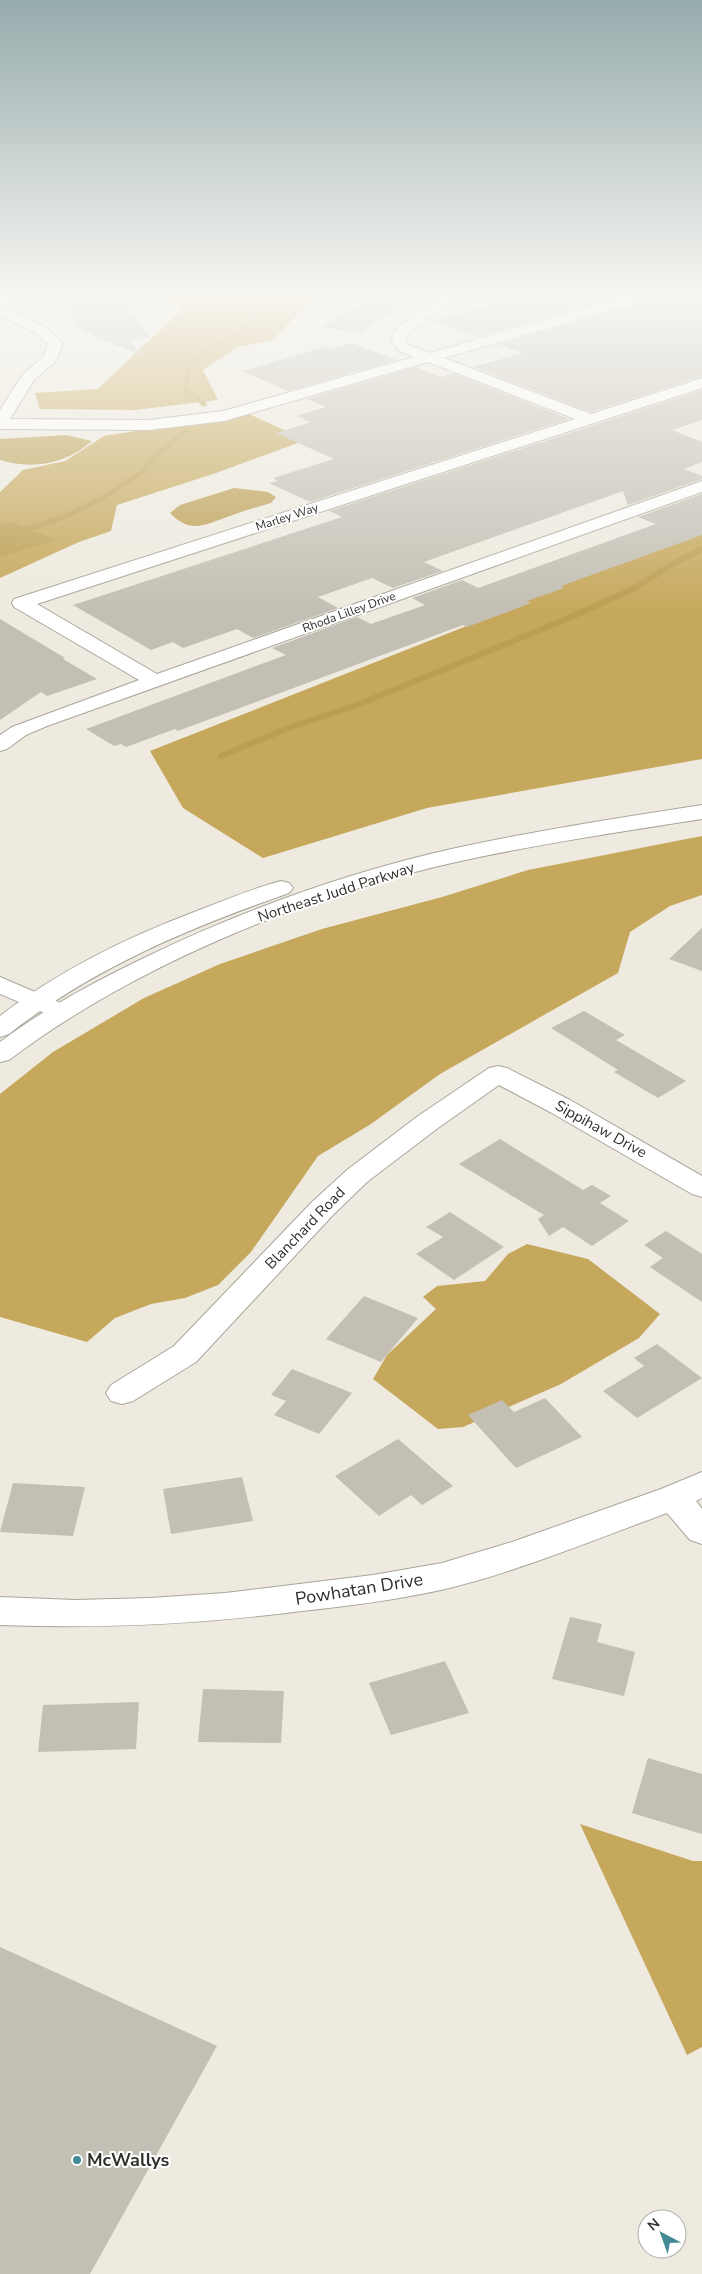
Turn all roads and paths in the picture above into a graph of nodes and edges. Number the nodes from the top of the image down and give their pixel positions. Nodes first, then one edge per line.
1 (15, 399) edge
2 (287, 399) edge
3 (537, 399) edge
4 (652, 399) edge
5 (590, 419) junction
6 (0, 423) edge
7 (702, 486) edge
8 (155, 681) junction
9 (0, 745) edge
10 (702, 797) edge
11 (702, 812) edge
12 (0, 985) edge
13 (37, 1001) junction
14 (60, 1012) junction
15 (0, 1029) edge
16 (0, 1054) edge
17 (498, 1074) joint
18 (702, 1188) edge
19 (122, 1393) dead end
20 (688, 1491) edge
21 (702, 1530) edge
22 (0, 1611) edge

1 - 6 main road
2 - 6 main road
3 - 5 main road
4 - 5 main road, Marley Way
5 - 8 main road, Marley Way
7 - 8 main road, Rhoda Lilley Drive
8 - 9 main road, Rhoda Lilley Drive
10 - 13 main road, Northeast Judd Parkway
11 - 14 main road, Northeast Judd Parkway
12 - 13 main road
13 - 14 main road
13 - 15 main road, Northeast Judd Parkway
14 - 16 main road, Northeast Judd Parkway
17 - 18 main road, Sippihaw Drive
17 - 19 main road, Blanchard Road
20 - 21 main road
20 - 22 main road, Powhatan Drive

